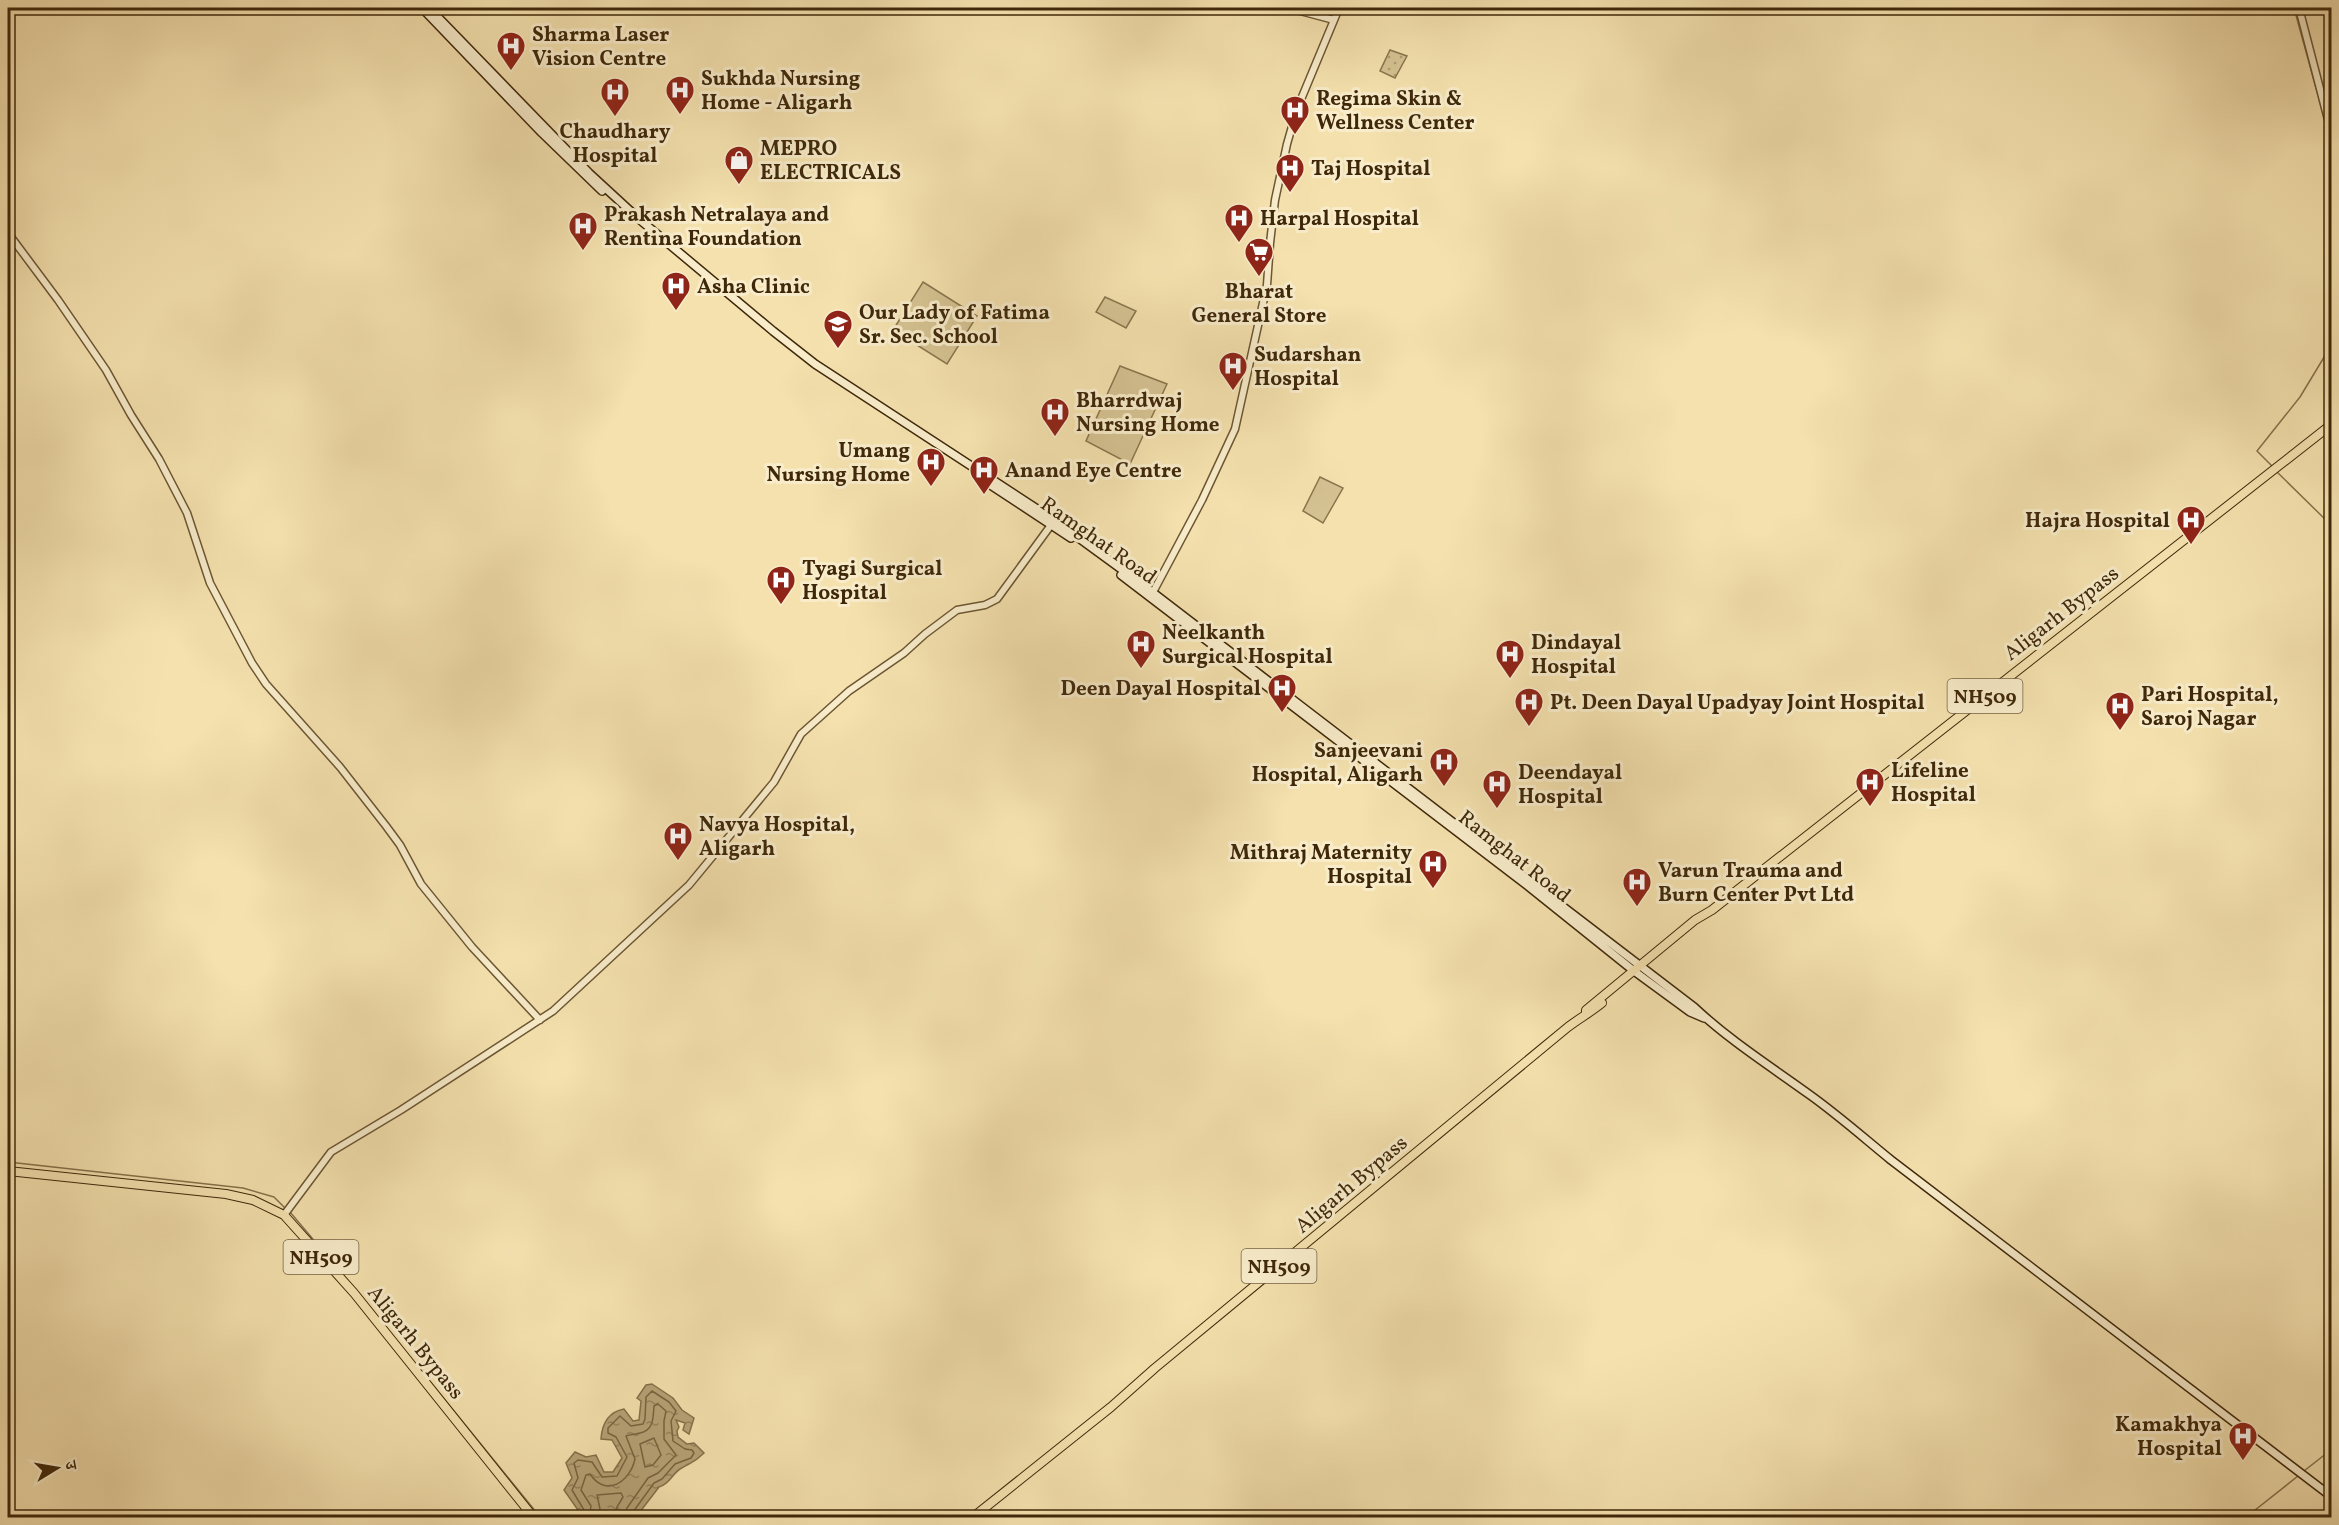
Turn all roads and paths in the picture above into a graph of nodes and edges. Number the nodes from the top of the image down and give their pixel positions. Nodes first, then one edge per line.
1 (422, 8) edge
2 (429, 8) edge
3 (1289, 8) edge
4 (1339, 8) edge
5 (2299, 8) edge
6 (1334, 20) junction
7 (2331, 135) edge
8 (8, 233) edge
9 (2331, 424) edge
10 (1053, 523) junction
11 (1152, 595) junction
12 (1639, 970) junction
13 (540, 1020) junction
14 (8, 1171) edge
15 (286, 1212) junction
16 (2331, 1497) edge
17 (534, 1518) edge
18 (972, 1518) edge

1 - 10 main road, Ramghat Road
2 - 10 main road, Ramghat Road
3 - 6 street
4 - 6 street
5 - 7 street
6 - 11 street
8 - 13 street
9 - 12 highway, Aligarh Bypass / NH509
10 - 11 main road, Ramghat Road
10 - 13 street
11 - 12 main road, Ramghat Road
12 - 16 main road, Ramghat Road
12 - 18 highway, Aligarh Bypass / NH509
13 - 15 street
14 - 15 highway, Aligarh Bypass / NH509
15 - 17 highway, Aligarh Bypass / NH509

